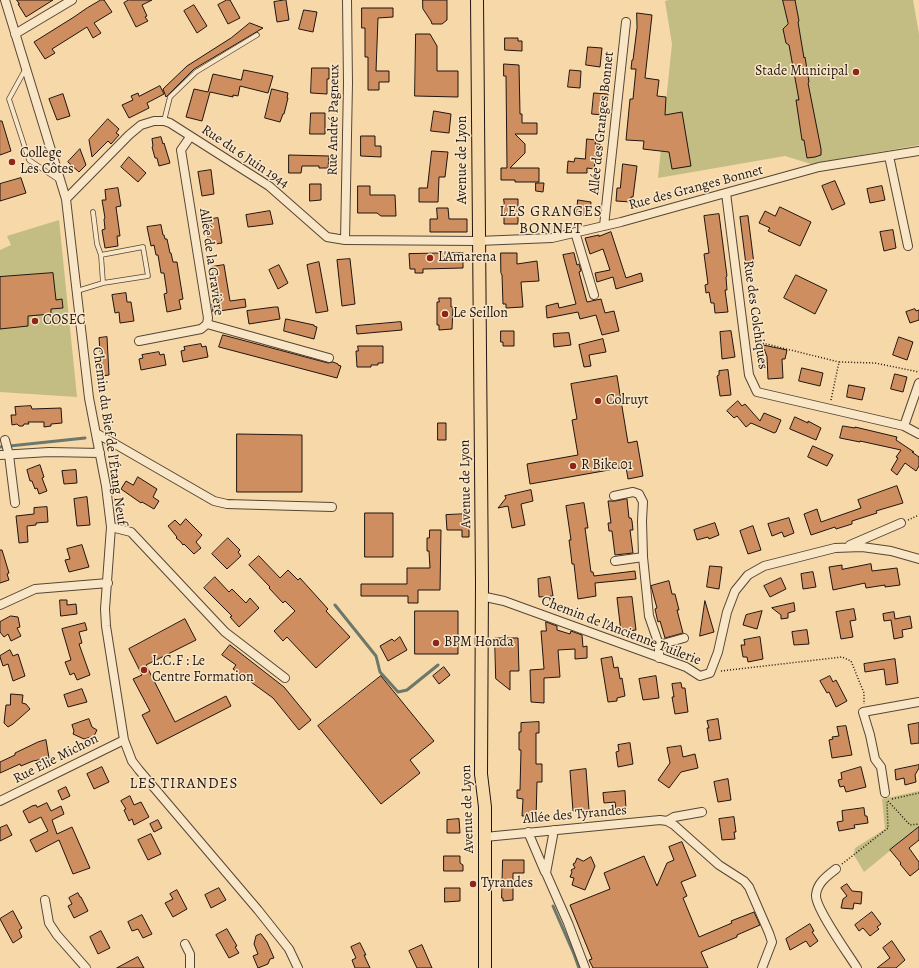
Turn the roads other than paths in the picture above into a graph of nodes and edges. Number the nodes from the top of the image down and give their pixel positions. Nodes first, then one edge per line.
1 (5, 0) edge
2 (72, 0) edge
3 (347, 0) edge
4 (477, 0) edge
5 (626, 22) dead end
6 (15, 34) junction
7 (257, 35) dead end
8 (26, 68) junction
9 (164, 121) junction
10 (190, 137) junction
11 (919, 151) edge
12 (889, 156) junction
13 (61, 181) junction
14 (726, 193) junction
15 (66, 199) junction
16 (93, 212) dead end
17 (604, 226) junction
18 (575, 232) junction
19 (345, 240) junction
20 (478, 241) junction
21 (908, 246) dead end
22 (101, 255) junction
23 (103, 283) junction
24 (77, 291) junction
25 (594, 294) dead end
26 (207, 324) junction
27 (139, 341) dead end
28 (329, 358) dead end
29 (919, 383) edge
30 (904, 426) junction
31 (96, 433) junction
32 (919, 434) edge
33 (5, 440) dead end
34 (100, 453) junction
35 (0, 455) edge
36 (9, 455) junction
37 (614, 496) dead end
38 (15, 503) dead end
39 (332, 507) dead end
40 (901, 523) road end
41 (111, 527) junction
42 (845, 547) junction
43 (643, 557) junction
44 (919, 559) edge
45 (615, 561) dead end
46 (108, 583) junction
47 (481, 596) junction
48 (0, 605) edge
49 (684, 638) dead end
50 (659, 645) junction
51 (659, 658) junction
52 (285, 678) dead end
53 (919, 702) edge
54 (124, 740) junction
55 (886, 797) road end
56 (0, 801) edge
57 (702, 812) dead end
58 (667, 821) junction
59 (554, 830) junction
60 (528, 832) junction
61 (485, 837) junction
62 (836, 869) road end
63 (546, 873) junction
64 (45, 900) dead end
65 (185, 944) dead end
66 (86, 968) edge
67 (190, 968) edge
68 (298, 968) edge
69 (485, 968) edge
70 (585, 968) edge
71 (762, 968) edge
72 (857, 968) edge

1 - 6 street, Chemin du Bief de l'Étang Neuf
2 - 6 street
3 - 19 street, Rue André Pagneux
4 - 20 main road, Avenue de Lyon
5 - 17 street, Allée des Granges Bonnet
6 - 8 street, Chemin du Bief de l'Étang Neuf
7 - 9 lane
8 - 13 street, Chemin du Bief de l'Étang Neuf
8 - 13 lane
9 - 10 street, Rue du 6 Juin 1944
9 - 15 street
10 - 19 street, Rue du 6 Juin 1944
10 - 26 street, Allée de la Gravière
11 - 12 street, Rue des Granges Bonnet
12 - 14 street, Rue des Granges Bonnet
12 - 21 street
13 - 15 street, Chemin du Bief de l'Étang Neuf
14 - 17 street, Rue des Granges Bonnet
14 - 30 street, Rue des Colchiques
15 - 24 street, Chemin du Bief de l'Étang Neuf
16 - 22 lane
17 - 18 street, Rue des Granges Bonnet
18 - 20 street, Rue des Granges Bonnet
18 - 25 street
19 - 20 street, Rue du 6 Juin 1944
20 - 47 main road, Avenue de Lyon
22 - 23 lane
22 - 23 lane
23 - 24 lane
24 - 31 street, Chemin du Bief de l'Étang Neuf
26 - 27 street, Allée de la Gravière
26 - 28 street
29 - 30 street
30 - 32 street, Rue des Colchiques
31 - 34 street, Chemin du Bief de l'Étang Neuf
31 - 39 street
33 - 36 street
34 - 36 street
34 - 41 street, Chemin du Bief de l'Étang Neuf
35 - 36 street
36 - 38 street
37 - 43 street
40 - 42 street
41 - 46 street, Chemin du Bief de l'Étang Neuf
41 - 52 street
42 - 44 street, Chemin de l'Ancienne Tuilerie
42 - 51 street, Chemin de l'Ancienne Tuilerie
43 - 45 street
43 - 50 street
46 - 48 street
46 - 54 street, Chemin du Bief de l'Étang Neuf
47 - 51 street, Chemin de l'Ancienne Tuilerie
47 - 61 main road, Avenue de Lyon
49 - 50 street
50 - 51 street
53 - 55 street
54 - 56 street, Rue Elie Michon
54 - 68 street, Chemin du Bief de l'Étang Neuf
57 - 58 street, Allée des Tyrandes
58 - 59 street, Allée des Tyrandes
58 - 71 street
59 - 60 street, Allée des Tyrandes
59 - 63 street
60 - 61 street, Allée des Tyrandes
60 - 63 street
61 - 69 main road, Avenue de Lyon
62 - 72 street
63 - 70 street
64 - 66 street
65 - 67 street

